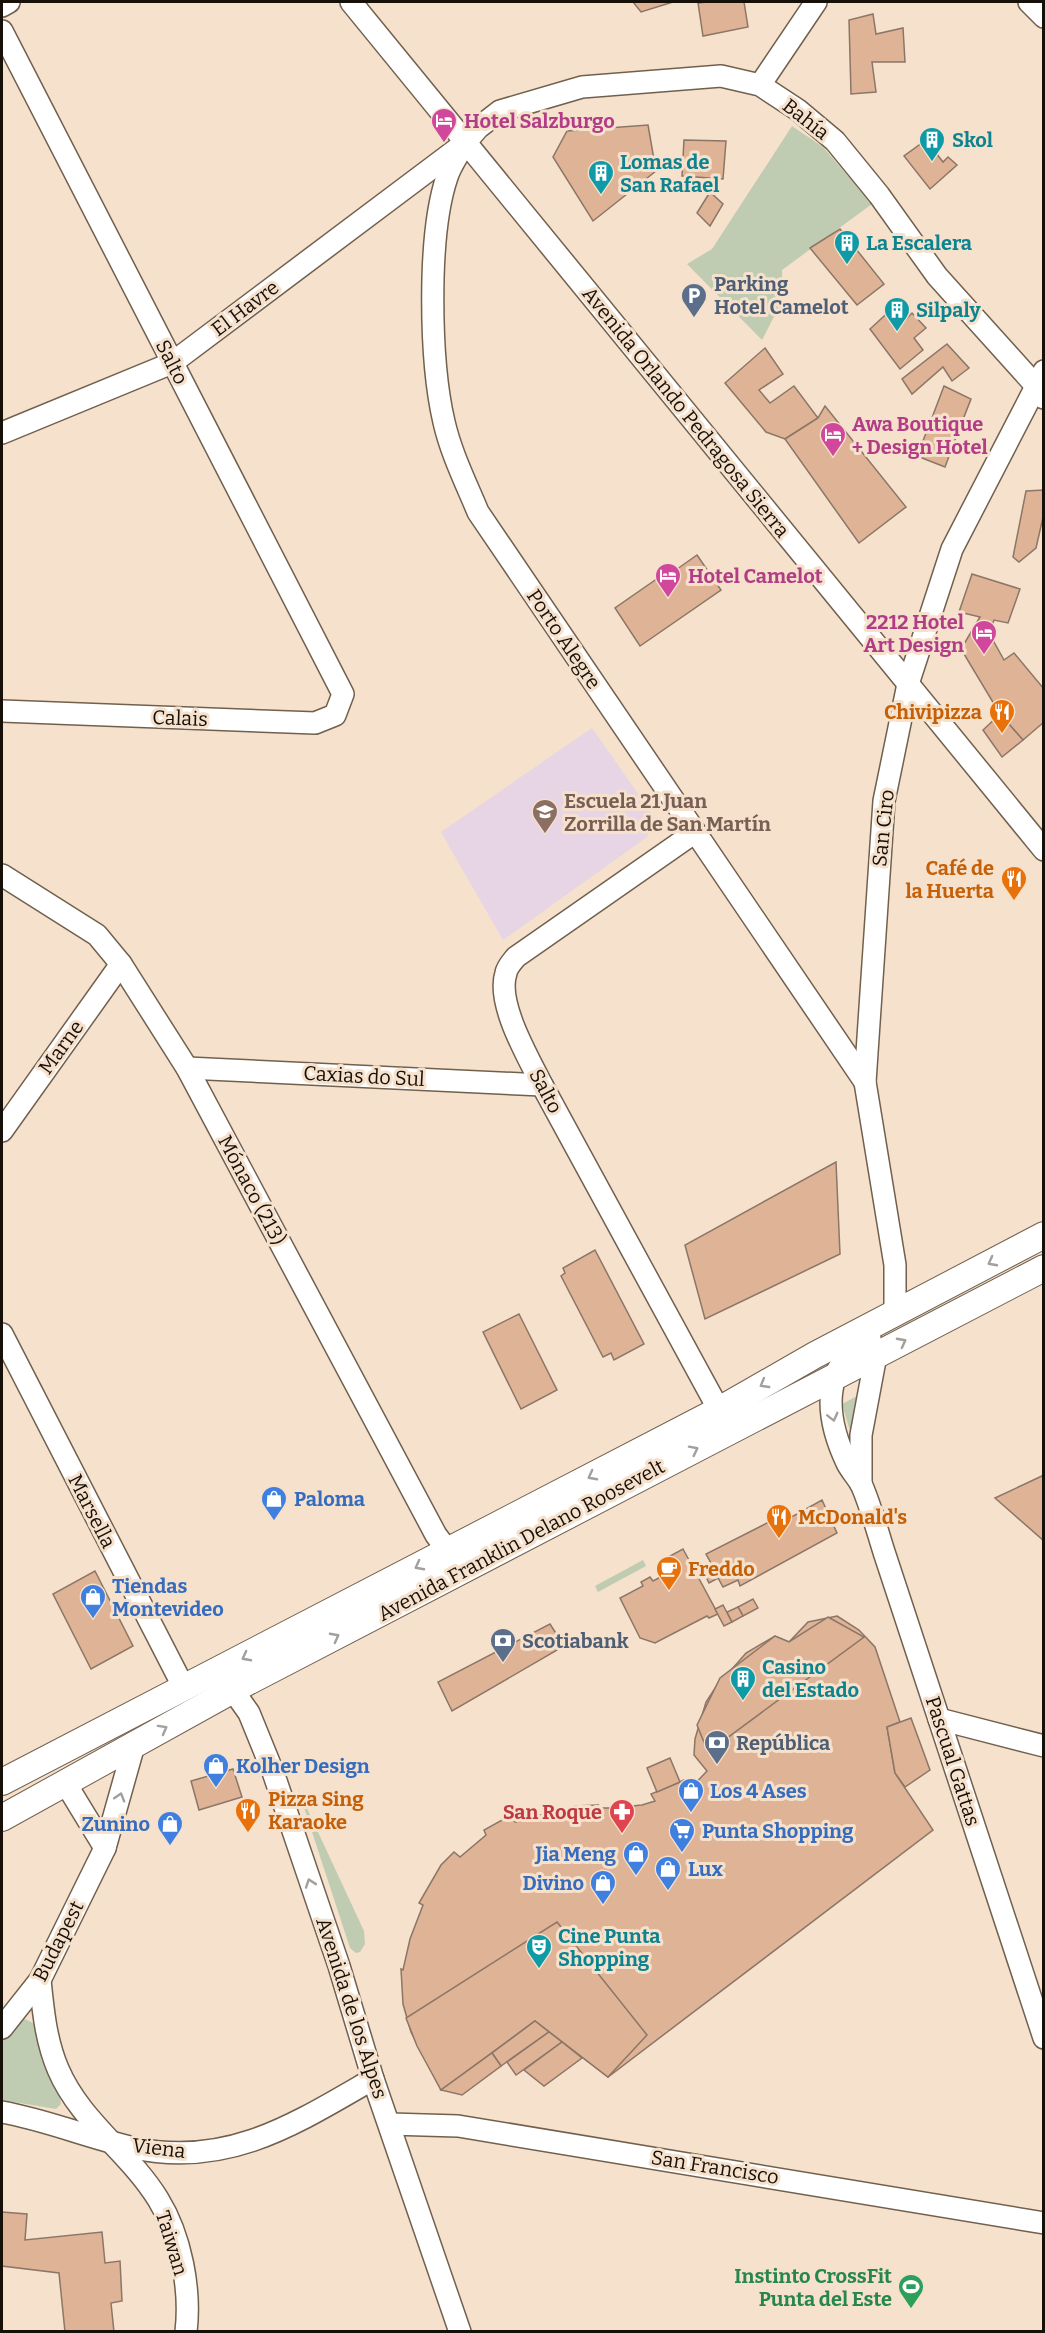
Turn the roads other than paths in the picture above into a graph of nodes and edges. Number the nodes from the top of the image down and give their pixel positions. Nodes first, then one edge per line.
1 (9, 2) edge
2 (351, 2) edge
3 (816, 2) edge
4 (1029, 2) edge
5 (2, 6) edge
6 (1044, 17) edge
7 (2, 31) edge
8 (760, 85) junction
9 (465, 142) junction
10 (172, 363) junction
11 (1041, 386) edge
12 (2, 433) edge
13 (909, 684) junction
14 (343, 693) joint
15 (2, 711) edge
16 (694, 833) junction
17 (1044, 850) edge
18 (2, 875) edge
19 (121, 964) junction
20 (187, 1068) junction
21 (865, 1082) junction
22 (542, 1084) junction
23 (2, 1131) edge
24 (1044, 1235) edge
25 (1044, 1268) edge
26 (924, 1298) junction
27 (895, 1313) junction
28 (2, 1334) edge
29 (876, 1355) junction
30 (834, 1377) junction
31 (719, 1410) junction
32 (861, 1485) junction
33 (448, 1551) junction
34 (226, 1681) junction
35 (184, 1688) junction
36 (939, 1719) junction
37 (134, 1745) junction
38 (1044, 1746) edge
39 (2, 1782) edge
40 (66, 1784) junction
41 (2, 1818) edge
42 (105, 1848) junction
43 (40, 1980) junction
44 (2, 2028) edge
45 (1044, 2038) edge
46 (373, 2079) junction
47 (2, 2112) edge
48 (390, 2124) junction
49 (105, 2139) junction
50 (1042, 2220) edge
51 (186, 2331) edge
52 (460, 2331) edge

1 - 5 street
2 - 9 street, Avenida Orlando Pedragosa Sierra
3 - 8 street
4 - 6 street
7 - 10 street, Salto
8 - 9 street, Bahía
8 - 11 street, Bahía
9 - 10 street, El Havre
9 - 13 street, Avenida Orlando Pedragosa Sierra
9 - 16 street, Porto Alegre
10 - 12 street, El Havre
10 - 14 street, Salto
11 - 13 street, San Ciro
13 - 17 street, Avenida Orlando Pedragosa Sierra
13 - 21 street, San Ciro
14 - 15 street, Calais
16 - 21 street, Porto Alegre
16 - 22 street, Salto
18 - 19 street, Mónaco (213)
19 - 20 street, Mónaco (213)
19 - 23 street, Marne
20 - 22 street, Caxias do Sul
20 - 33 street, Mónaco (213)
21 - 27 street, San Ciro
22 - 31 street, Salto
24 -> 26 main road, Avenida Franklin Delano Roosevelt
29 -> 25 main road, Avenida Franklin Delano Roosevelt
26 - 27 main road, Avenida Franklin Delano Roosevelt
26 - 30 street, Pascual Gattas
27 -> 31 main road, Avenida Franklin Delano Roosevelt
28 - 35 street, Marsella
29 - 30 main road, Avenida Franklin Delano Roosevelt
29 - 32 street, Pascual Gattas
30 -> 32 street, Pascual Gattas
34 -> 30 main road, Avenida Franklin Delano Roosevelt
31 -> 33 main road, Avenida Franklin Delano Roosevelt
32 - 36 street, Pascual Gattas
33 -> 34 main road, Avenida Franklin Delano Roosevelt
34 - 35 main road, Avenida Franklin Delano Roosevelt
37 -> 34 main road, Avenida Franklin Delano Roosevelt
46 -> 34 street, Avenida de los Alpes
35 - 39 main road, Avenida Franklin Delano Roosevelt
36 - 38 street
36 - 45 street, Pascual Gattas
37 - 40 main road, Avenida Franklin Delano Roosevelt
42 -> 37 street, Budapest
40 - 41 main road, Avenida Franklin Delano Roosevelt
40 - 42 street
42 - 43 street, Budapest
43 - 44 street, Budapest
43 - 49 street, Viena
46 - 48 street, Avenida de los Alpes
46 - 49 street, Viena
47 - 49 street
48 - 50 street, San Francisco
48 - 52 street, Avenida de los Alpes
49 - 51 street, Taiwan

